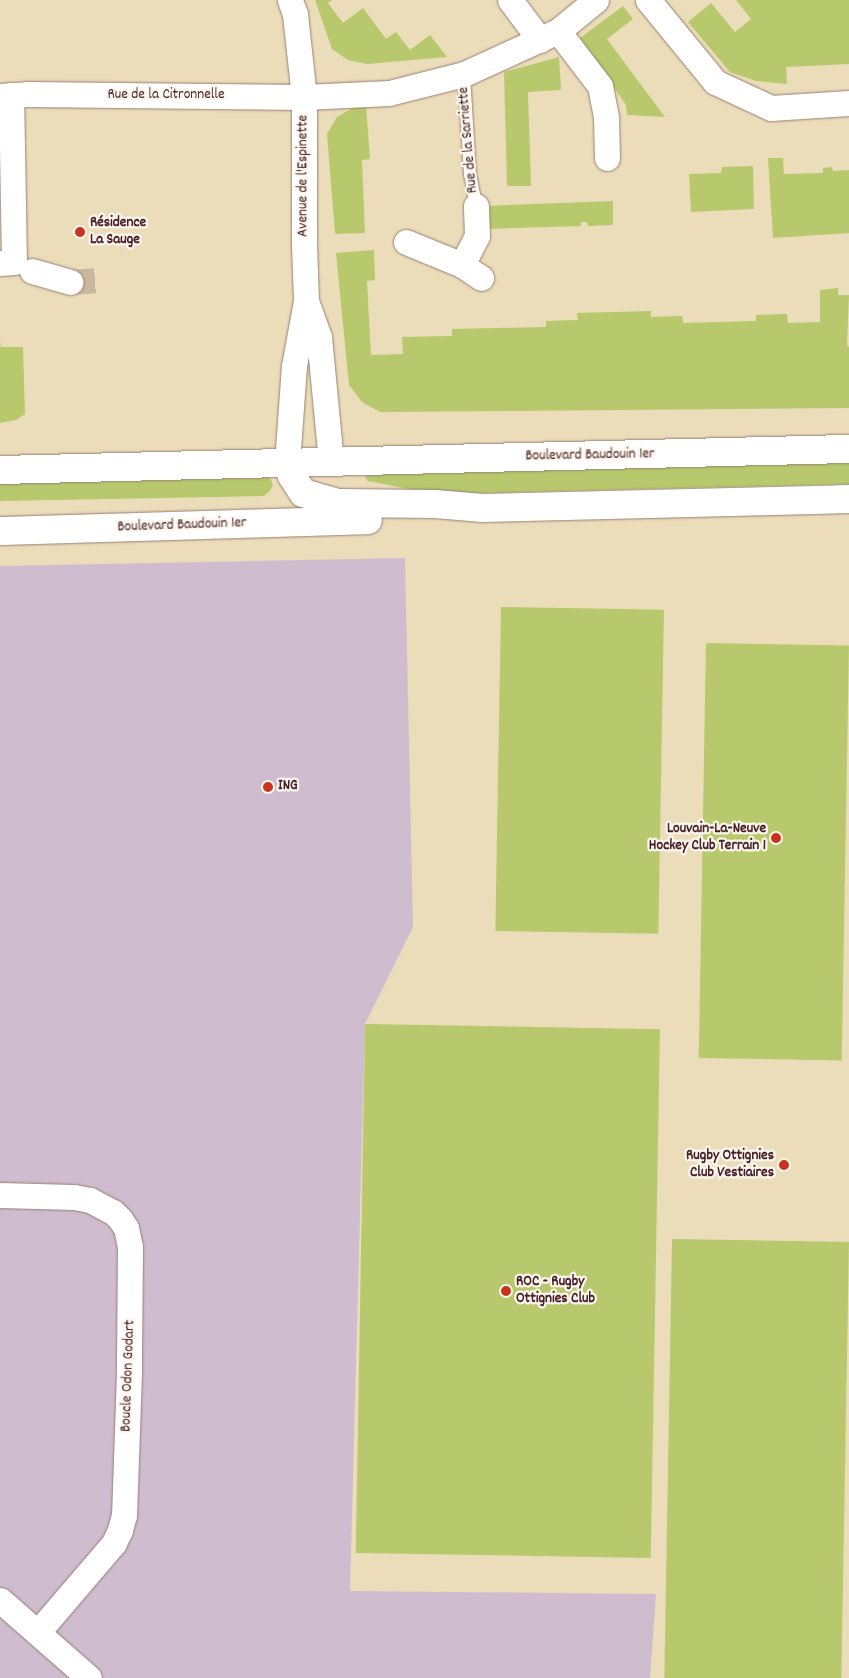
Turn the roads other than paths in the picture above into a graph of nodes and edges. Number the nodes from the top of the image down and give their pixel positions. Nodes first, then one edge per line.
1 (290, 0) edge
2 (510, 0) edge
3 (596, 0) edge
4 (648, 0) edge
5 (549, 36) junction
6 (464, 74) junction
7 (13, 95) edge
8 (304, 97) junction
9 (849, 103) edge
10 (607, 158) dead end
11 (476, 206) joint
12 (406, 242) dead end
13 (0, 263) edge
14 (32, 271) dead end
15 (70, 282) tunnel mouth
16 (306, 301) junction
17 (849, 449) edge
18 (331, 461) junction
19 (287, 463) junction
20 (0, 470) edge
21 (314, 497) junction
22 (849, 499) edge
23 (483, 508) junction
24 (0, 516) edge
25 (0, 531) edge
26 (0, 1195) edge
27 (0, 1600) edge
28 (38, 1632) junction
29 (89, 1678) edge

1 - 8 street
2 - 5 street
3 - 5 street, Avenue de l'Espinette
4 - 9 street
5 - 6 street, Avenue de l'Espinette
5 - 10 street
6 - 8 street, Avenue de l'Espinette
6 - 11 lane, Rue de la Sarriette
7 - 8 street, Rue de la Citronnelle
7 - 13 street
8 - 16 street, Avenue de l'Espinette
11 - 12 street
14 - 15 street
16 - 18 street, Avenue de l'Espinette
16 - 19 street, Avenue de l'Espinette
17 - 18 main road, Boulevard Baudouin 1er
18 - 19 main road, Boulevard Baudouin 1er
18 - 21 main road
19 - 20 main road, Boulevard Baudouin 1er
19 - 21 main road, Boulevard Baudouin 1er
21 - 23 main road, Boulevard Baudouin 1er
21 - 24 main road, Boulevard Baudouin 1er
22 - 23 main road, Boulevard Baudouin 1er
23 - 25 main road, Boulevard Baudouin 1er
26 - 28 street, Boucle Odon Godart
27 - 28 street
28 - 29 street

